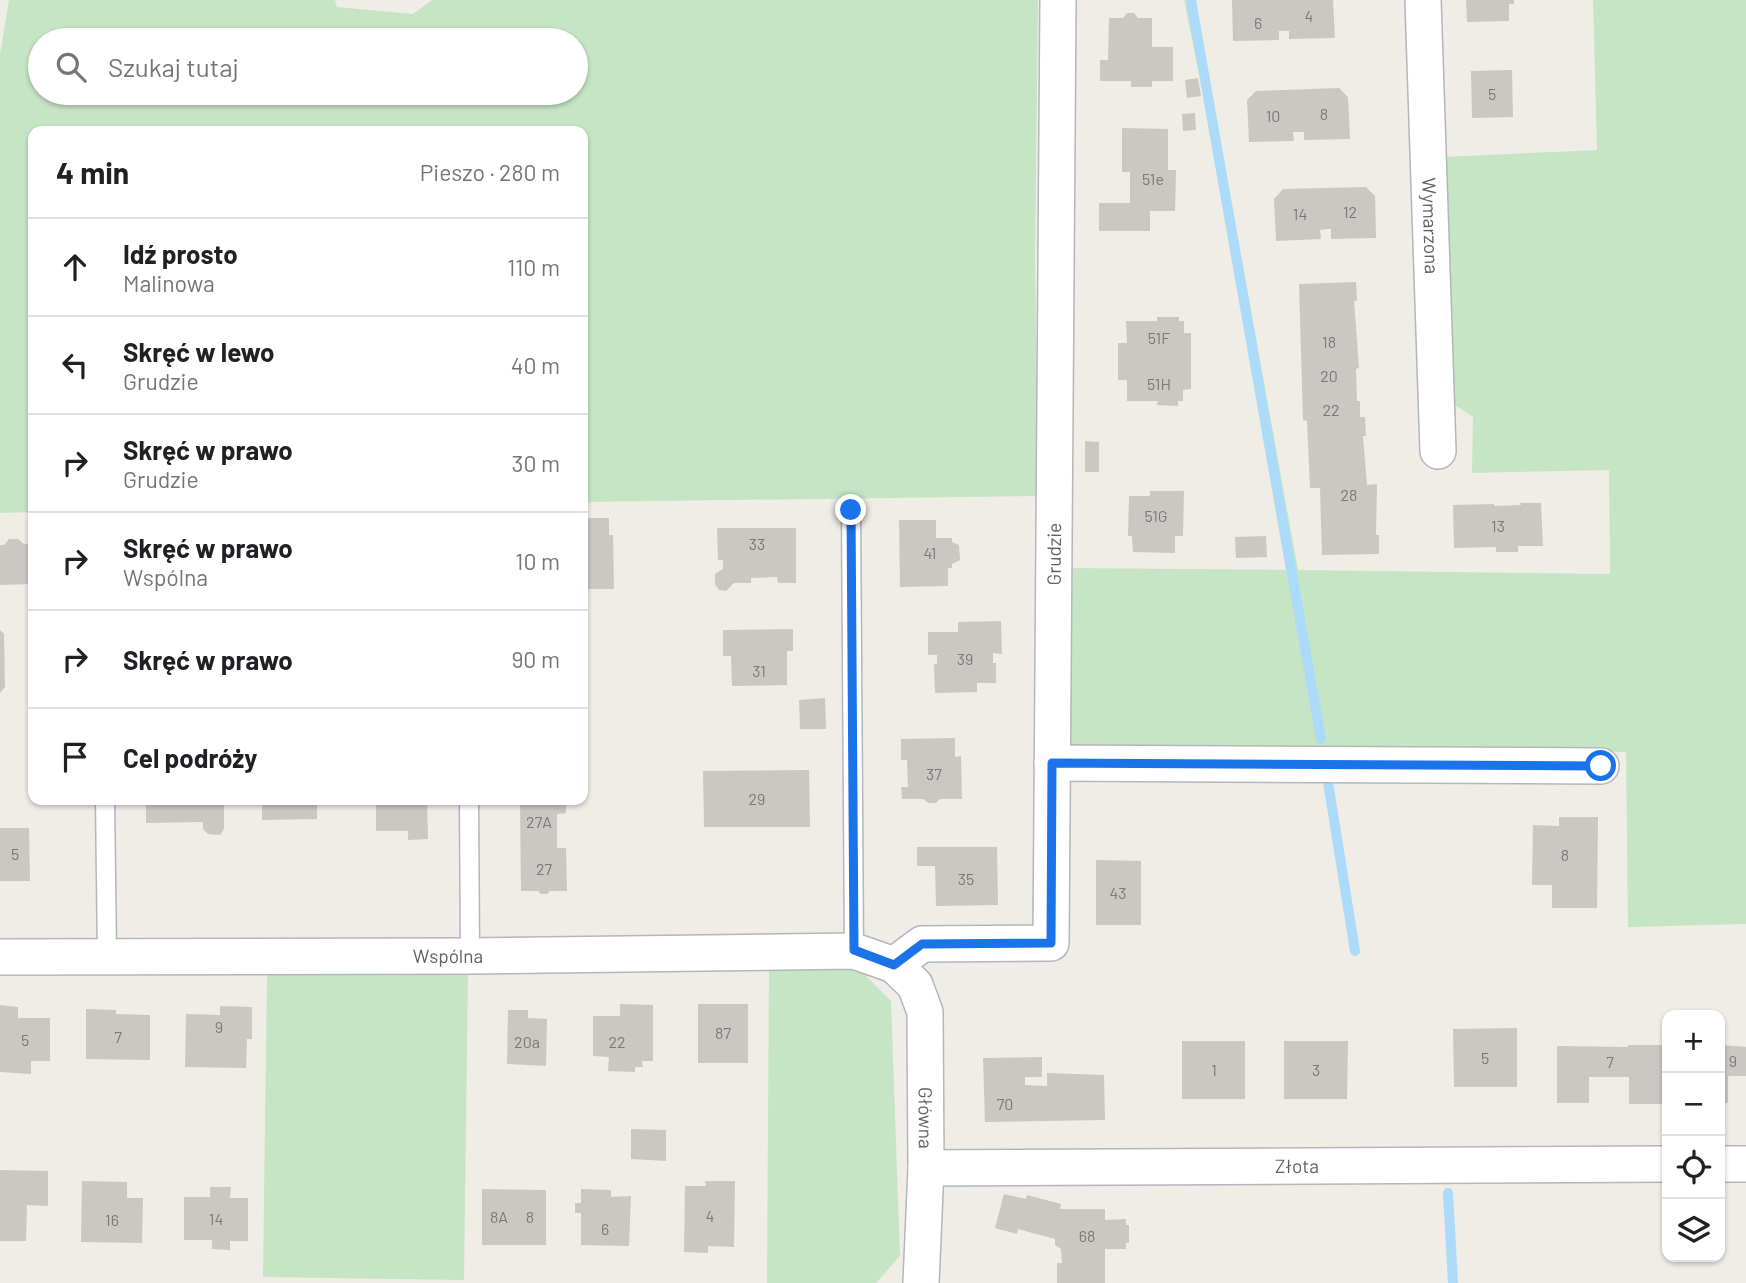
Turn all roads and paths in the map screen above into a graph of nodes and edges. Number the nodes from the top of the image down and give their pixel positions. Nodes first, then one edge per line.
1 (1058, 0) edge
2 (1423, 0) edge
3 (1438, 451) dead end
4 (851, 510) dead end
5 (1052, 763) junction
6 (1601, 766) dead end
7 (105, 805) edge
8 (469, 805) edge
9 (854, 950) junction
10 (107, 955) junction
11 (470, 956) junction
12 (0, 957) edge
13 (894, 965) junction
14 (1662, 1164) edge
15 (1725, 1164) edge
16 (1746, 1164) edge
17 (926, 1168) junction
18 (921, 1283) edge

1 - 5 street, Grudzie
2 - 3 street, Wymarzona
4 - 9 lane
5 - 6 street
5 - 13 street, Grudzie
7 - 10 lane
8 - 11 lane
9 - 11 street, Wspólna
9 - 13 street, Wspólna
10 - 11 street, Wspólna
10 - 12 street, Wspólna
13 - 17 street, Główna
14 - 17 street, Złota
15 - 16 street
17 - 18 street, Główna

